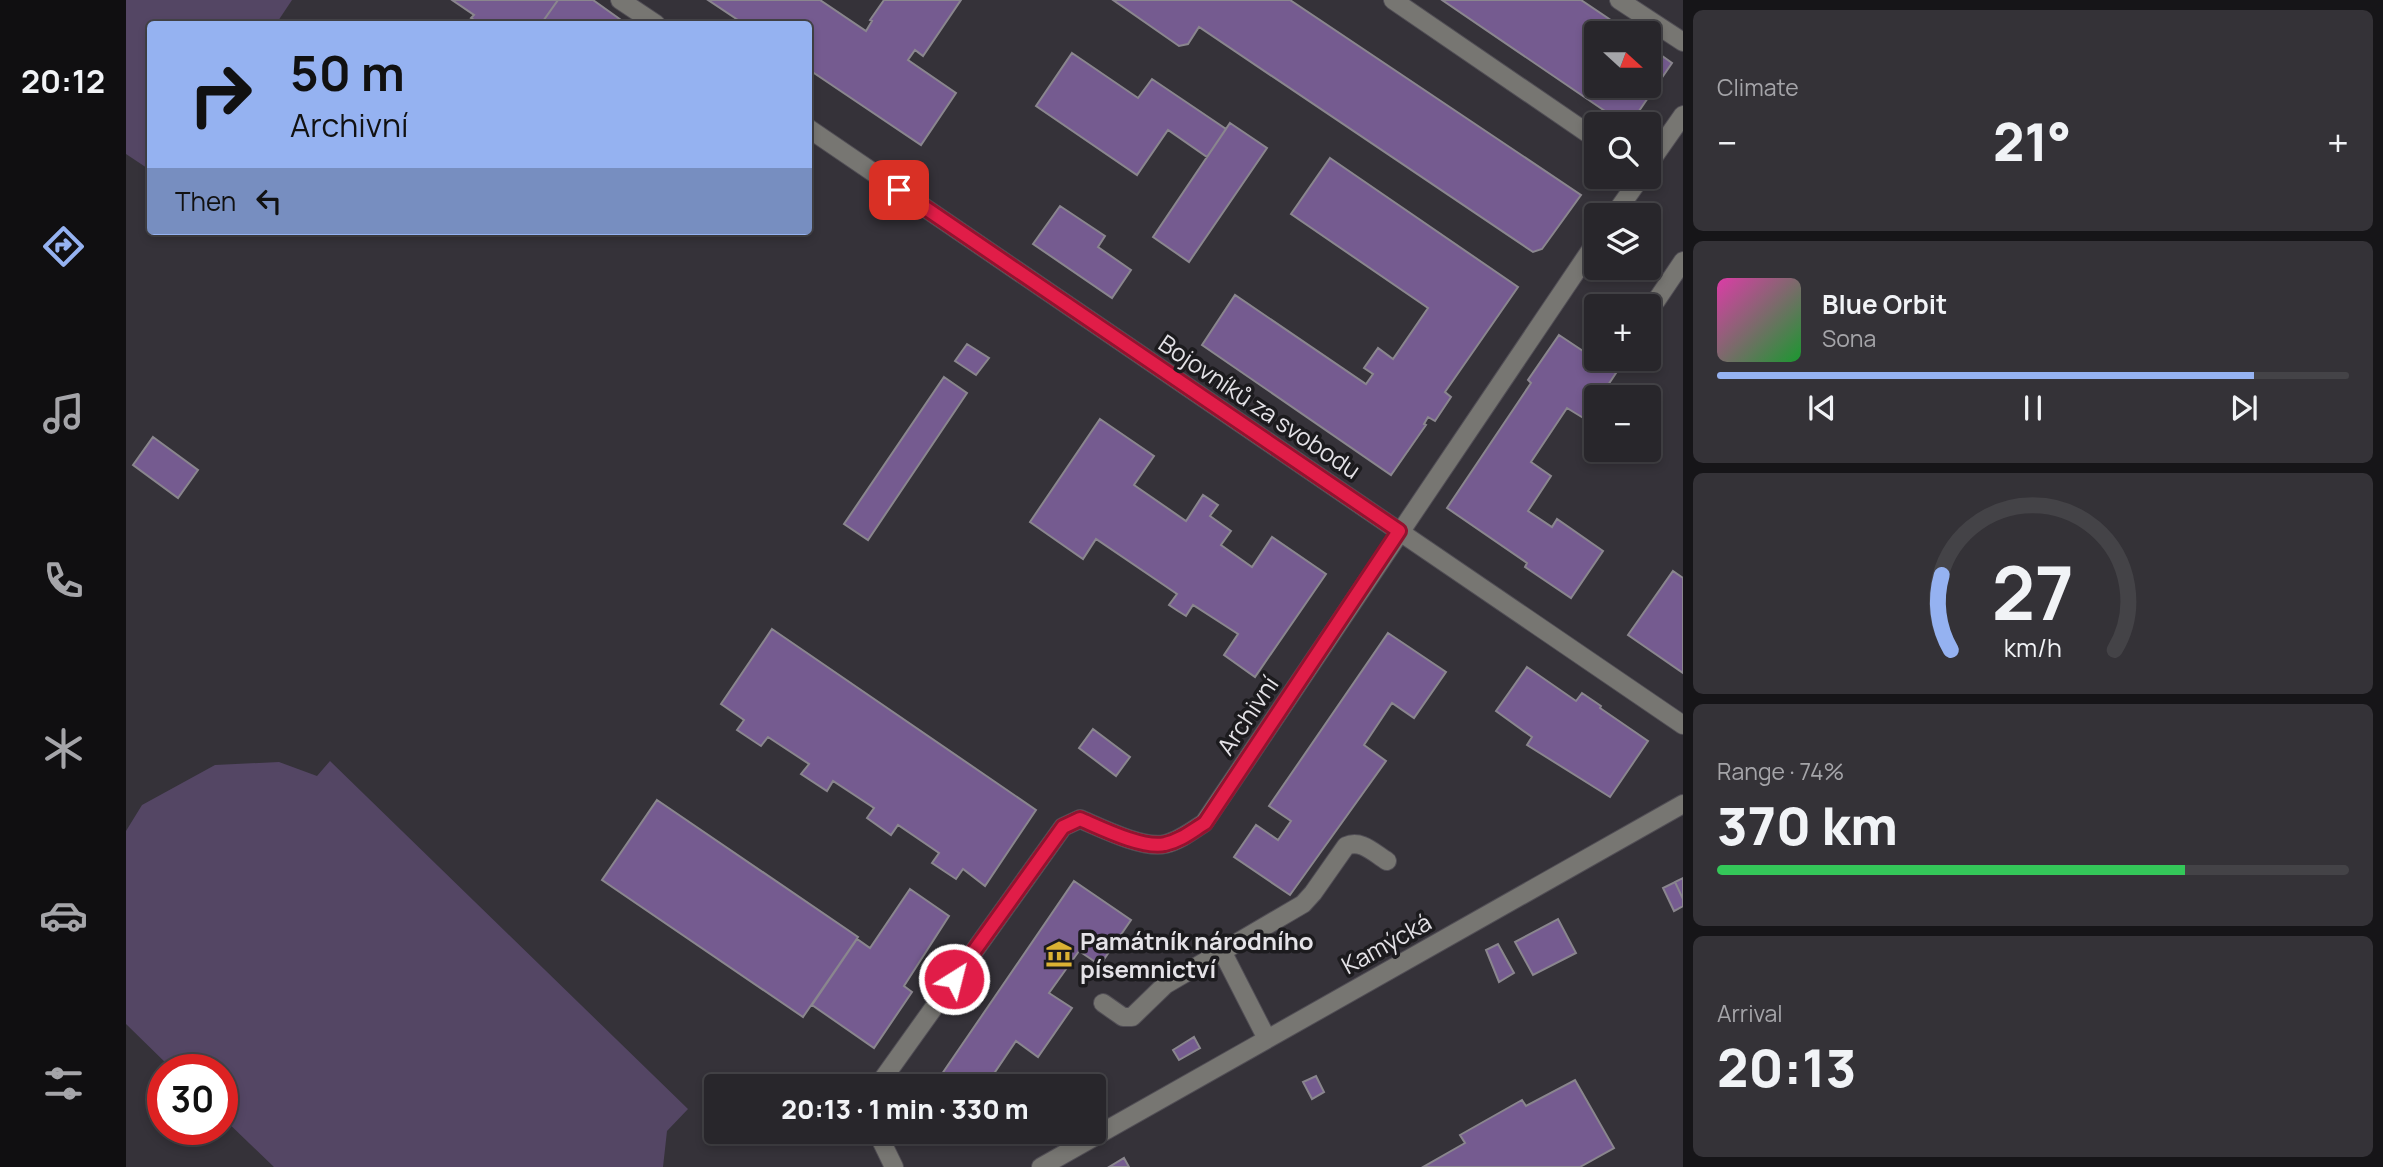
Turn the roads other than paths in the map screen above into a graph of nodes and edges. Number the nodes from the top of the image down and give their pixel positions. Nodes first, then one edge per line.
1 (620, 0) edge
2 (1393, 0) edge
3 (1619, 0) edge
4 (652, 21) edge
5 (1683, 42) edge
6 (1683, 115) edge
7 (812, 131) edge
8 (1584, 131) edge
9 (1677, 138) edge
10 (1661, 153) edge
11 (1584, 260) edge
12 (1683, 261) edge
13 (1661, 294) edge
14 (1399, 531) junction
15 (1683, 724) edge
16 (1683, 804) edge
17 (1387, 861) dead end
18 (1222, 951) junction
19 (1103, 1003) dead end
20 (1267, 1039) junction
21 (886, 1074) edge
22 (883, 1144) edge
23 (894, 1167) edge
24 (1041, 1167) edge

1 - 4 street
2 - 8 street
3 - 5 street
6 - 9 street
7 - 14 street, Bojovníků za svobodu
9 - 10 street
11 - 14 street, Archivní
12 - 13 street
14 - 15 street, Bojovníků za svobodu
14 - 21 street, Archivní
16 - 20 street, Kamýcká
17 - 18 street
18 - 19 street
18 - 20 street
20 - 24 street, Kamýcká
22 - 23 street

